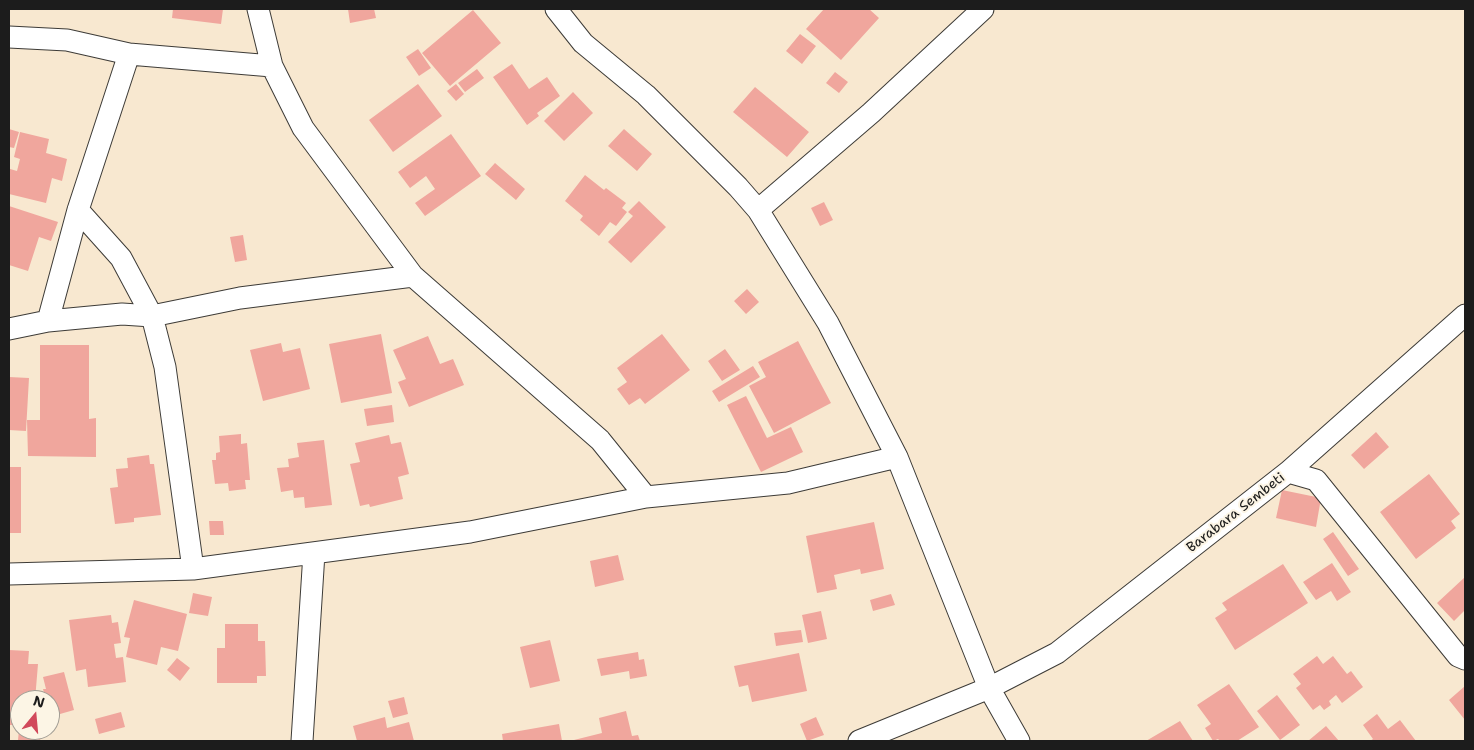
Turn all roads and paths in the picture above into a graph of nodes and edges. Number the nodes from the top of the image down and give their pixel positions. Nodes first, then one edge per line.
1 (258, 9) edge
2 (556, 9) edge
3 (983, 9) edge
4 (9, 37) edge
5 (129, 54) junction
6 (272, 66) junction
7 (78, 210) junction
8 (758, 210) junction
9 (413, 276) junction
10 (1465, 315) edge
11 (152, 316) junction
12 (48, 321) junction
13 (9, 329) edge
14 (897, 457) junction
15 (1288, 472) junction
16 (646, 497) junction
17 (314, 553) junction
18 (193, 569) junction
19 (9, 574) edge
20 (1465, 659) edge
21 (989, 688) junction
22 (302, 741) edge
23 (859, 741) edge
24 (1019, 741) edge

1 - 6 street
2 - 8 street
3 - 8 street
4 - 5 street
5 - 6 street
5 - 7 street
6 - 9 street
7 - 11 street
7 - 12 street
8 - 14 street
9 - 11 street
9 - 16 street
10 - 15 street, Barabara Sembeti
11 - 12 street
11 - 18 street
12 - 13 street
14 - 16 street
14 - 21 street
15 - 20 street
15 - 21 street, Barabara Sembeti
16 - 17 street
17 - 18 street
17 - 22 street
18 - 19 street
21 - 23 street, Barabara Sembeti
21 - 24 street

